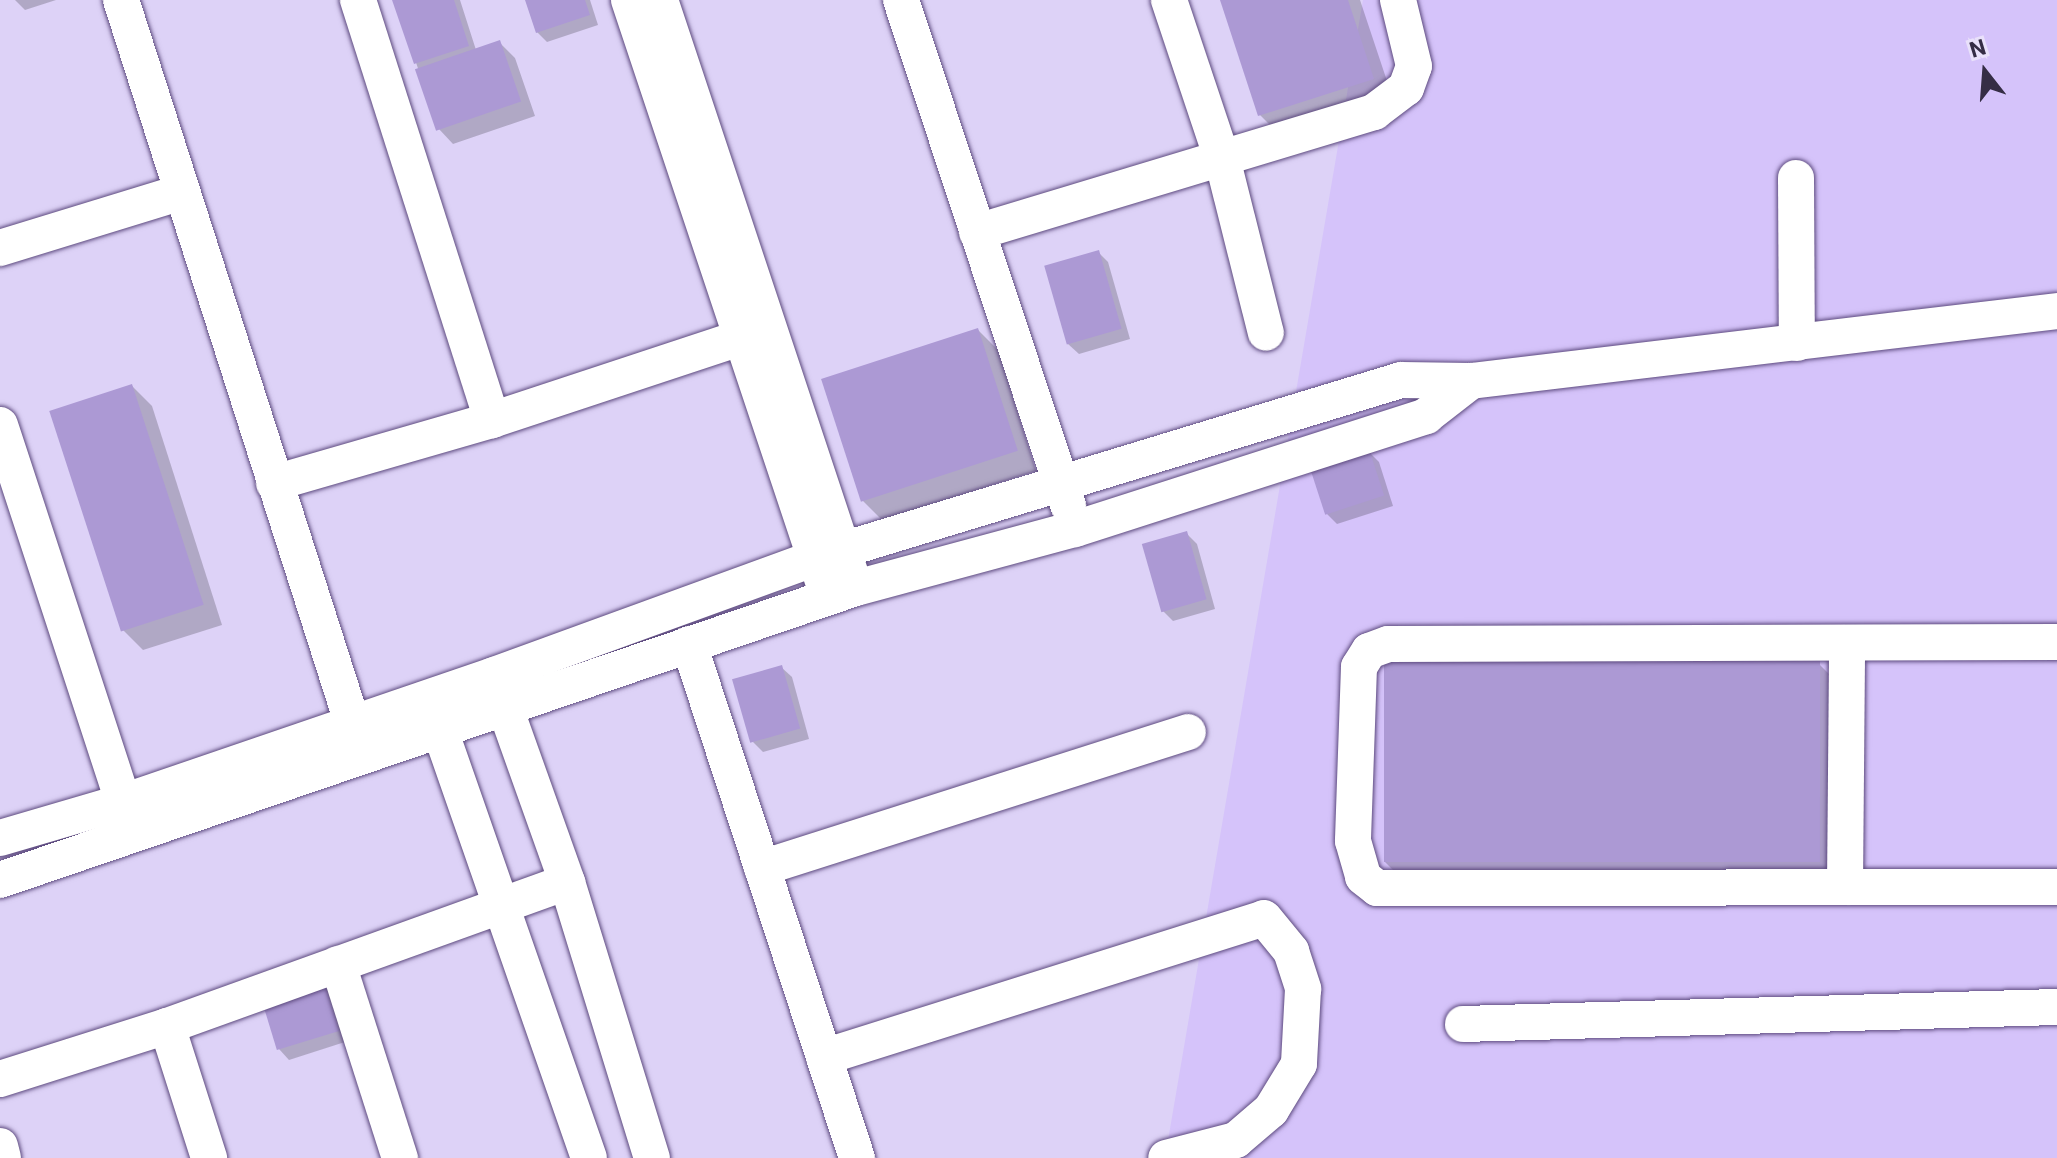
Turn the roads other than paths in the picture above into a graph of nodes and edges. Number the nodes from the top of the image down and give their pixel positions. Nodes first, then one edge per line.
1 (121, 0) edge
2 (358, 0) edge
3 (629, 0) edge
4 (660, 0) edge
5 (901, 0) edge
6 (1169, 0) edge
7 (1398, 0) edge
8 (1222, 158) junction
9 (1796, 178) dead end
10 (182, 192) junction
11 (977, 232) junction
12 (0, 248) edge
13 (2057, 311) edge
14 (1266, 333) dead end
15 (755, 334) junction
16 (1797, 343) junction
17 (1471, 381) junction
18 (492, 420) junction
19 (0, 425) edge
20 (274, 483) junction
21 (1062, 483) junction
22 (1075, 529) junction
23 (828, 554) junction
24 (842, 593) junction
25 (2057, 642) edge
26 (1847, 643) junction
27 (689, 644) junction
28 (494, 675) junction
29 (429, 694) junction
30 (505, 711) junction
31 (350, 721) junction
32 (439, 732) junction
33 (1188, 732) dead end
34 (364, 757) junction
35 (123, 802) junction
36 (134, 837) junction
37 (0, 838) edge
38 (762, 868) junction
39 (0, 880) edge
40 (567, 882) junction
41 (1845, 887) junction
42 (2057, 887) edge
43 (501, 904) junction
44 (338, 964) junction
45 (2057, 1007) edge
46 (1463, 1024) dead end
47 (167, 1026) junction
48 (824, 1057) junction
49 (0, 1079) edge
50 (0, 1146) edge
51 (3, 1158) edge
52 (209, 1158) edge
53 (400, 1158) edge
54 (589, 1158) edge
55 (652, 1158) edge
56 (857, 1158) edge
57 (1166, 1158) edge

1 - 10 street
2 - 18 street
3 - 15 street
4 - 15 street
5 - 11 street
6 - 8 street
7 - 8 street
8 - 11 street
8 - 14 street
9 - 16 street
10 - 12 street
10 - 20 street
11 - 21 street
13 - 16 street
15 - 18 street
15 - 23 street
16 - 17 street
17 - 21 street
17 - 22 street
18 - 20 street
19 - 35 street
20 - 31 street
21 - 22 street
21 - 23 street
22 - 24 street
23 - 24 street
23 - 28 street
24 - 27 street
25 - 26 street
26 - 41 street
26 - 41 street
27 - 30 street
27 - 38 street
28 - 29 street
28 - 30 street
29 - 31 street
29 - 32 street
30 - 32 street
30 - 40 street
31 - 34 street
31 - 35 street
32 - 34 street
32 - 43 street
33 - 38 street
34 - 36 street
35 - 36 street
35 - 37 street
36 - 39 street
38 - 48 street
40 - 43 street
40 - 55 street
41 - 42 street
43 - 44 street
43 - 54 street
44 - 47 street
44 - 53 street
45 - 46 street
47 - 49 street
47 - 52 street
48 - 56 street
48 - 57 street
50 - 51 street

